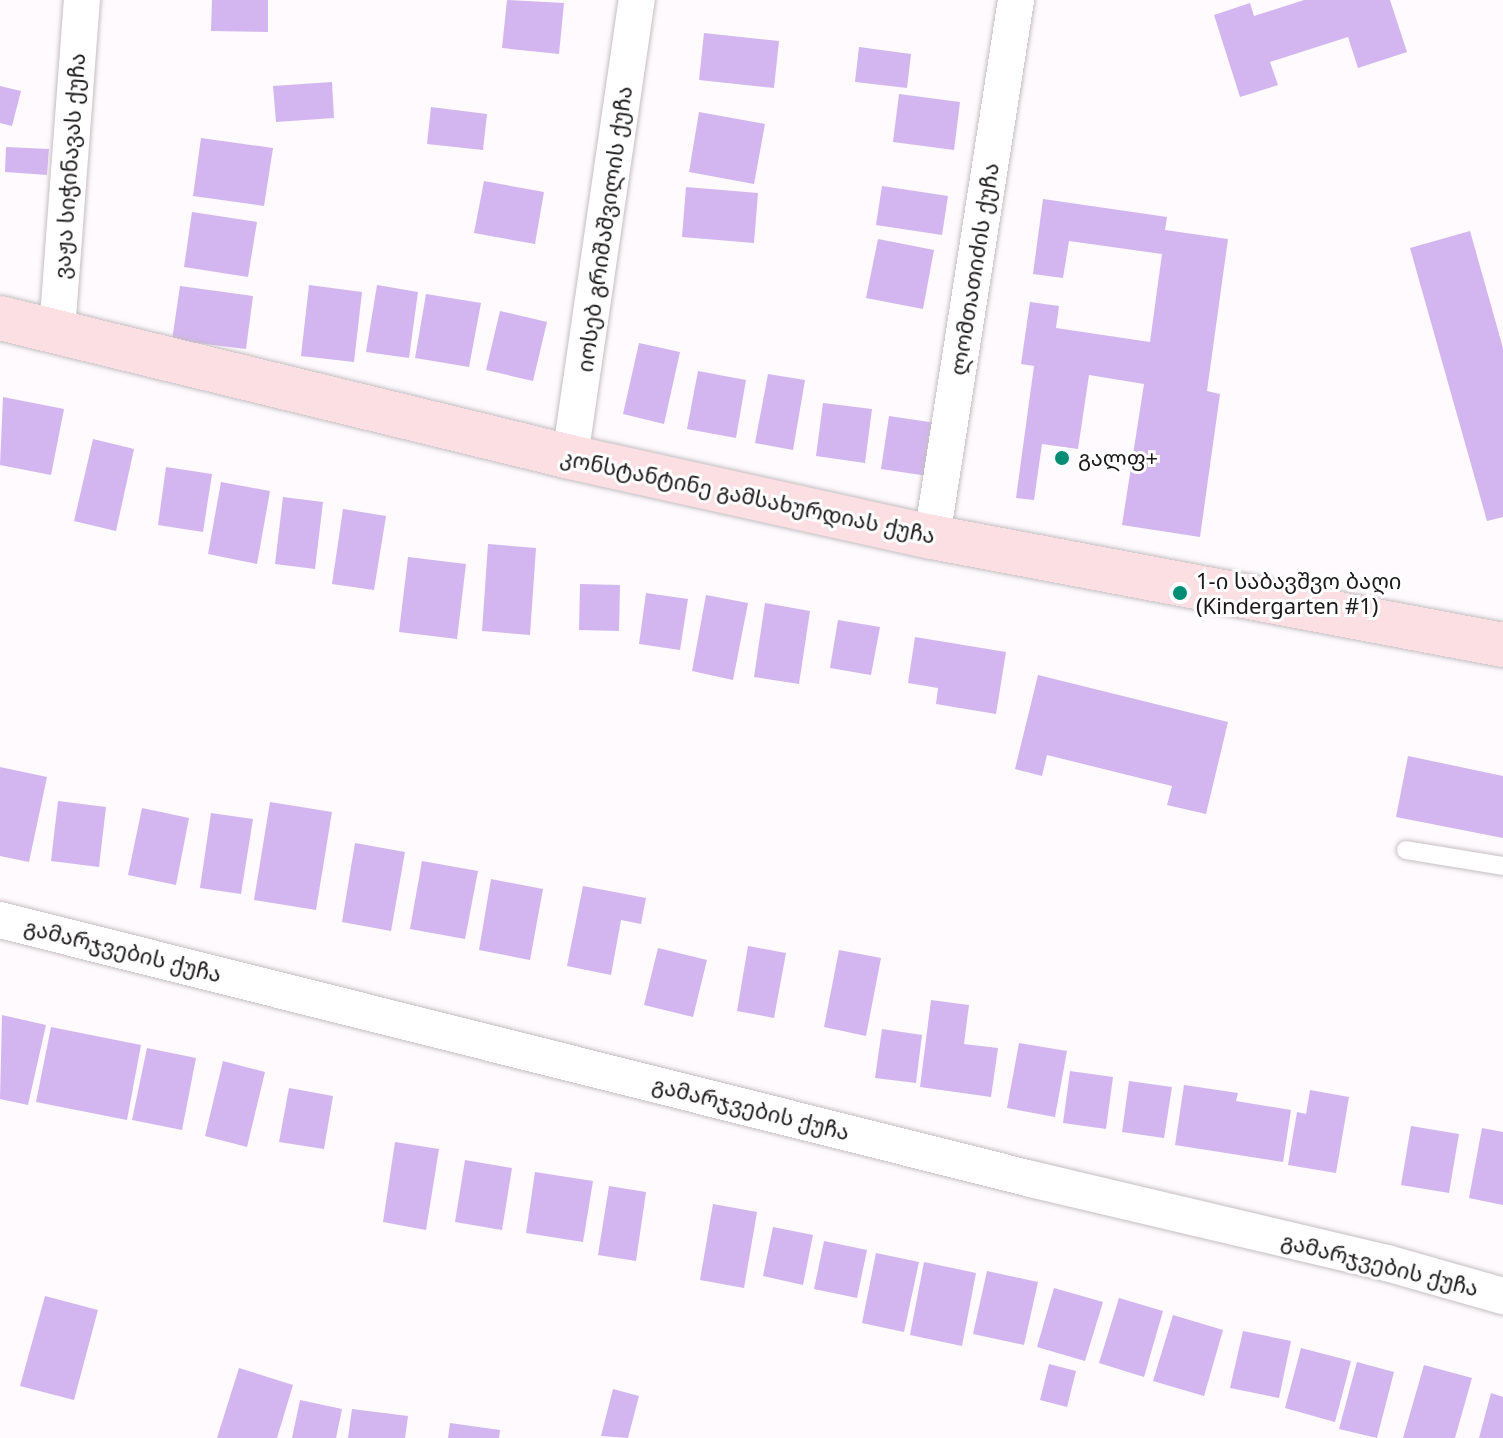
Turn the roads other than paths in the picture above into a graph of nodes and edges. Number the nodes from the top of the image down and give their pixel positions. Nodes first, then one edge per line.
1 (82, 0) edge
2 (637, 0) edge
3 (1016, 0) edge
4 (0, 318) edge
5 (57, 331) junction
6 (570, 457) junction
7 (932, 537) junction
8 (1503, 645) edge
9 (1406, 850) dead end
10 (1503, 866) edge
11 (0, 920) edge
12 (1503, 1296) edge

1 - 5 street, ვაჟა სიჭინავას ქუჩა
2 - 6 street, იოსებ გრიშაშვილის ქუჩა
3 - 7 street, ლომთათიძის ქუჩა
4 - 5 main road, კონსტანტინე გამსახურდიას ქუჩა
5 - 6 main road, კონსტანტინე გამსახურდიას ქუჩა
6 - 7 main road, კონსტანტინე გამსახურდიას ქუჩა
7 - 8 main road, კონსტანტინე გამსახურდიას ქუჩა
9 - 10 lane
11 - 12 street, გამარჯვების ქუჩა

